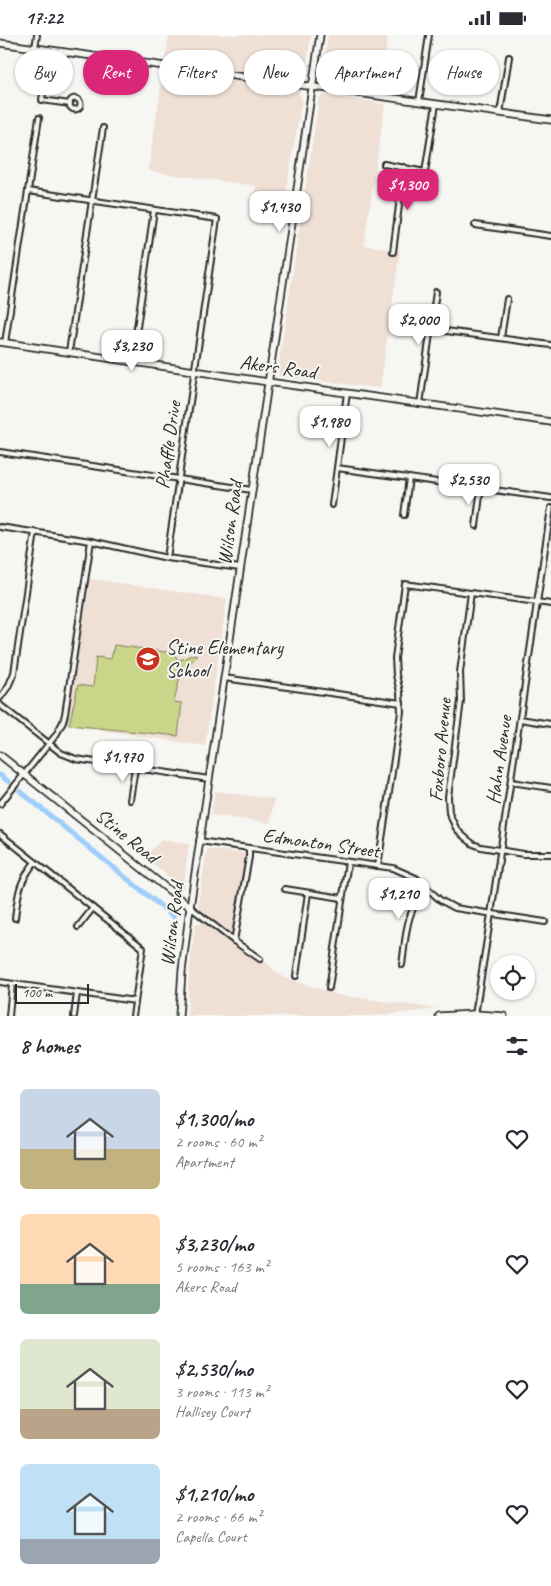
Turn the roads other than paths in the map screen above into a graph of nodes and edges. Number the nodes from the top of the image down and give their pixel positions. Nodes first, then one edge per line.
1 (37, 35) edge
2 (320, 35) edge
3 (429, 35) edge
4 (0, 43) edge
5 (35, 48) junction
6 (50, 50) edge
7 (73, 53) edge
8 (509, 57) dead end
9 (312, 87) junction
10 (43, 95) edge
11 (419, 102) junction
12 (70, 104) dead end
13 (436, 104) junction
14 (500, 113) junction
15 (39, 118) dead end
16 (551, 120) edge
17 (102, 128) dead end
18 (384, 164) dead end
19 (404, 167) junction
20 (28, 191) junction
21 (92, 200) junction
22 (154, 210) junction
23 (475, 225) dead end
24 (551, 235) edge
25 (392, 252) dead end
26 (436, 291) dead end
27 (507, 299) dead end
28 (431, 329) junction
29 (501, 338) junction
30 (3, 343) edge
31 (551, 345) edge
32 (69, 352) junction
33 (132, 362) junction
34 (194, 371) junction
35 (268, 382) junction
36 (347, 393) junction
37 (420, 404) junction
38 (551, 422) edge
39 (0, 452) edge
40 (337, 468) junction
41 (178, 479) junction
42 (409, 479) junction
43 (481, 489) junction
44 (252, 490) junction
45 (551, 498) edge
46 (332, 505) dead end
47 (551, 508) edge
48 (404, 515) dead end
49 (476, 525) dead end
50 (0, 527) edge
51 (35, 532) junction
52 (91, 541) junction
53 (166, 558) junction
54 (240, 569) junction
55 (471, 593) junction
56 (537, 602) junction
57 (551, 604) edge
58 (224, 678) junction
59 (0, 698) edge
60 (401, 703) junction
61 (0, 705) edge
62 (520, 719) junction
63 (551, 723) edge
64 (48, 743) junction
65 (0, 755) edge
66 (135, 768) junction
67 (24, 774) junction
68 (209, 779) junction
69 (511, 783) junction
70 (551, 789) edge
71 (130, 800) dead end
72 (0, 804) edge
73 (0, 834) edge
74 (199, 841) junction
75 (249, 848) junction
76 (501, 851) junction
77 (551, 854) edge
78 (35, 862) junction
79 (348, 862) junction
80 (378, 866) junction
81 (285, 889) dead end
82 (427, 889) junction
83 (308, 893) junction
84 (342, 898) junction
85 (190, 907) junction
86 (93, 908) junction
87 (491, 914) junction
88 (15, 918) dead end
89 (545, 922) dead end
90 (78, 927) dead end
91 (234, 941) junction
92 (260, 959) dead end
93 (402, 965) dead end
94 (296, 976) dead end
95 (0, 982) edge
96 (12, 984) junction
97 (329, 988) dead end
98 (77, 993) junction
99 (135, 1001) junction
100 (475, 1015) edge
101 (8, 1016) edge
102 (74, 1016) edge
103 (133, 1016) edge
104 (179, 1016) edge
105 (439, 1016) edge
106 (504, 1016) edge

1 - 5 street
2 - 9 street, Wilson Road
3 - 11 street
4 - 5 street
5 - 6 street
7 - 9 street
8 - 14 street
9 - 11 street
9 - 35 street, Wilson Road
10 - 12 street
11 - 13 street
13 - 14 street
13 - 19 street
14 - 16 street
15 - 20 street
17 - 21 street
18 - 19 street
19 - 25 street
20 - 21 street
20 - 30 street
21 - 22 street
21 - 32 street
22 - 33 street
22 - 34 street, Phaffle Drive
23 - 24 street
26 - 28 street
27 - 29 street
28 - 29 street
28 - 37 street
29 - 31 street
30 - 32 street, Akers Road
32 - 33 street, Akers Road
33 - 34 street, Akers Road
34 - 35 street, Akers Road
34 - 41 street, Phaffle Drive
35 - 36 street, Akers Road
35 - 44 street, Wilson Road
36 - 37 street, Akers Road
36 - 40 street
37 - 38 street, Akers Road
39 - 41 street
40 - 42 street
40 - 46 street
41 - 44 street
41 - 53 street, Phaffle Drive
42 - 43 street
42 - 48 street
43 - 45 street
43 - 49 street
44 - 54 street, Wilson Road
47 - 56 street, Hahn Avenue
50 - 51 street
51 - 52 street
51 - 59 street
52 - 53 street
52 - 64 street
53 - 54 street
54 - 58 street, Wilson Road
55 - 56 street
55 - 60 street
55 - 76 street, Foxboro Avenue
56 - 57 street
56 - 62 street, Hahn Avenue
58 - 60 street
58 - 68 street, Wilson Road
60 - 80 street
61 - 64 street
62 - 63 street
62 - 69 street, Hahn Avenue
64 - 66 street
64 - 67 street
65 - 67 street, Stine Road
66 - 68 street
66 - 71 street
67 - 72 street
67 - 85 street, Stine Road
68 - 74 street, Wilson Road
69 - 70 street
69 - 76 street, Hahn Avenue
73 - 78 street
74 - 75 street, Edmonton Street
74 - 85 street, Wilson Road
75 - 79 street, Edmonton Street
75 - 91 street
76 - 77 street, Foxboro Avenue
76 - 87 street, Hahn Avenue
78 - 86 street
78 - 88 street
79 - 80 street, Edmonton Street
79 - 84 street
80 - 82 street, Edmonton Street
81 - 83 street
82 - 87 street, Edmonton Street
82 - 93 street
83 - 84 street
83 - 94 street
84 - 97 street
85 - 91 street, Stine Road
85 - 104 street, Wilson Road
86 - 90 street
86 - 99 street
87 - 89 street, Edmonton Street
87 - 100 street, Hahn Avenue
91 - 92 street, Stine Road
95 - 96 street
96 - 98 street
96 - 101 street
98 - 99 street
98 - 102 street
99 - 103 street
100 - 105 street
100 - 106 street

